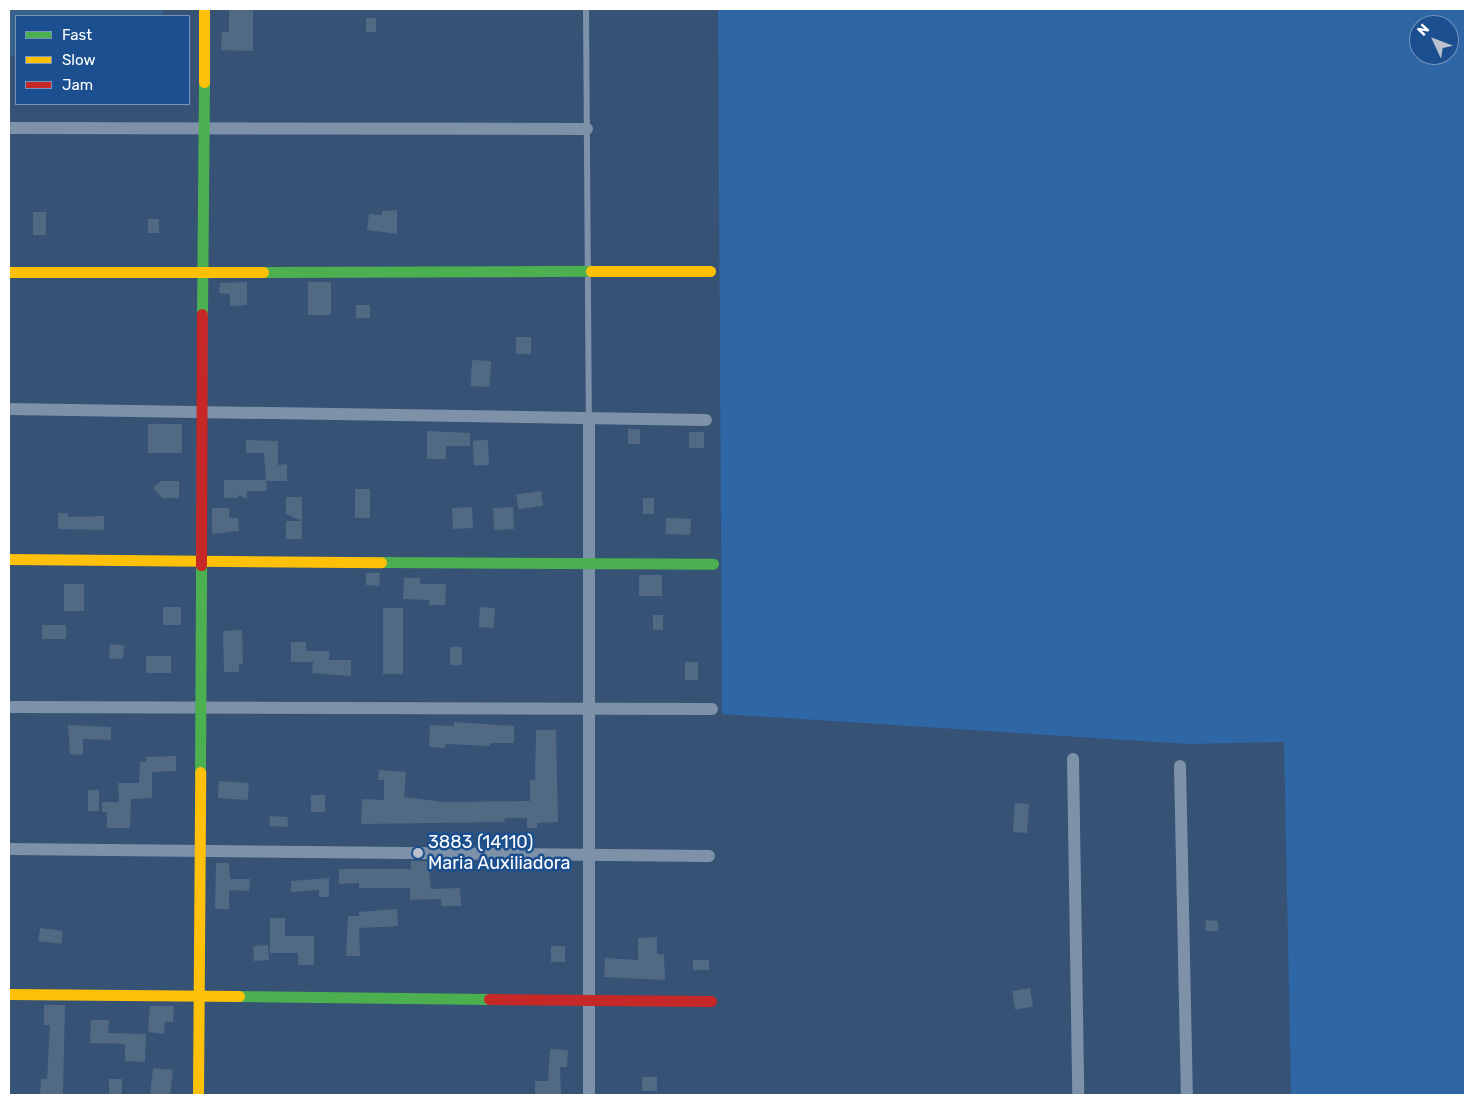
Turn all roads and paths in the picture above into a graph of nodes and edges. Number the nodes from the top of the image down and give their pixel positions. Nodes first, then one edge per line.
1 (204, 9) edge
2 (586, 9) edge
3 (9, 128) edge
4 (203, 129) junction
5 (587, 129) junction
6 (588, 271) junction
7 (710, 271) dead end
8 (9, 272) edge
9 (203, 272) junction
10 (9, 409) edge
11 (202, 410) junction
12 (588, 418) junction
13 (706, 420) dead end
14 (9, 559) edge
15 (201, 560) junction
16 (588, 563) junction
17 (713, 564) dead end
18 (9, 707) edge
19 (200, 707) junction
20 (589, 709) junction
21 (712, 709) dead end
22 (1073, 759) dead end
23 (1180, 766) dead end
24 (9, 849) edge
25 (200, 851) junction
26 (589, 855) junction
27 (709, 856) dead end
28 (9, 994) edge
29 (199, 996) junction
30 (589, 1000) junction
31 (711, 1001) dead end
32 (198, 1095) edge
33 (589, 1095) edge
34 (1078, 1095) edge
35 (1187, 1095) edge

1 - 4 street
2 - 5 lane
3 - 4 street
4 - 5 street
4 - 9 street
5 - 6 lane
6 - 7 street
6 - 9 street
6 - 12 lane
8 - 9 street
9 - 11 street
10 - 11 street
11 - 12 street
11 - 15 street
12 - 13 street
12 - 16 street
14 - 15 street
15 - 16 street
15 - 19 street
16 - 17 street
16 - 20 street
18 - 19 street
19 - 20 street
19 - 25 street
20 - 21 street
20 - 26 street
22 - 34 street
23 - 35 street
24 - 25 street
25 - 26 street
25 - 29 street
26 - 27 street
26 - 30 street
28 - 29 street
29 - 30 street
29 - 32 street
30 - 31 street
30 - 33 street

